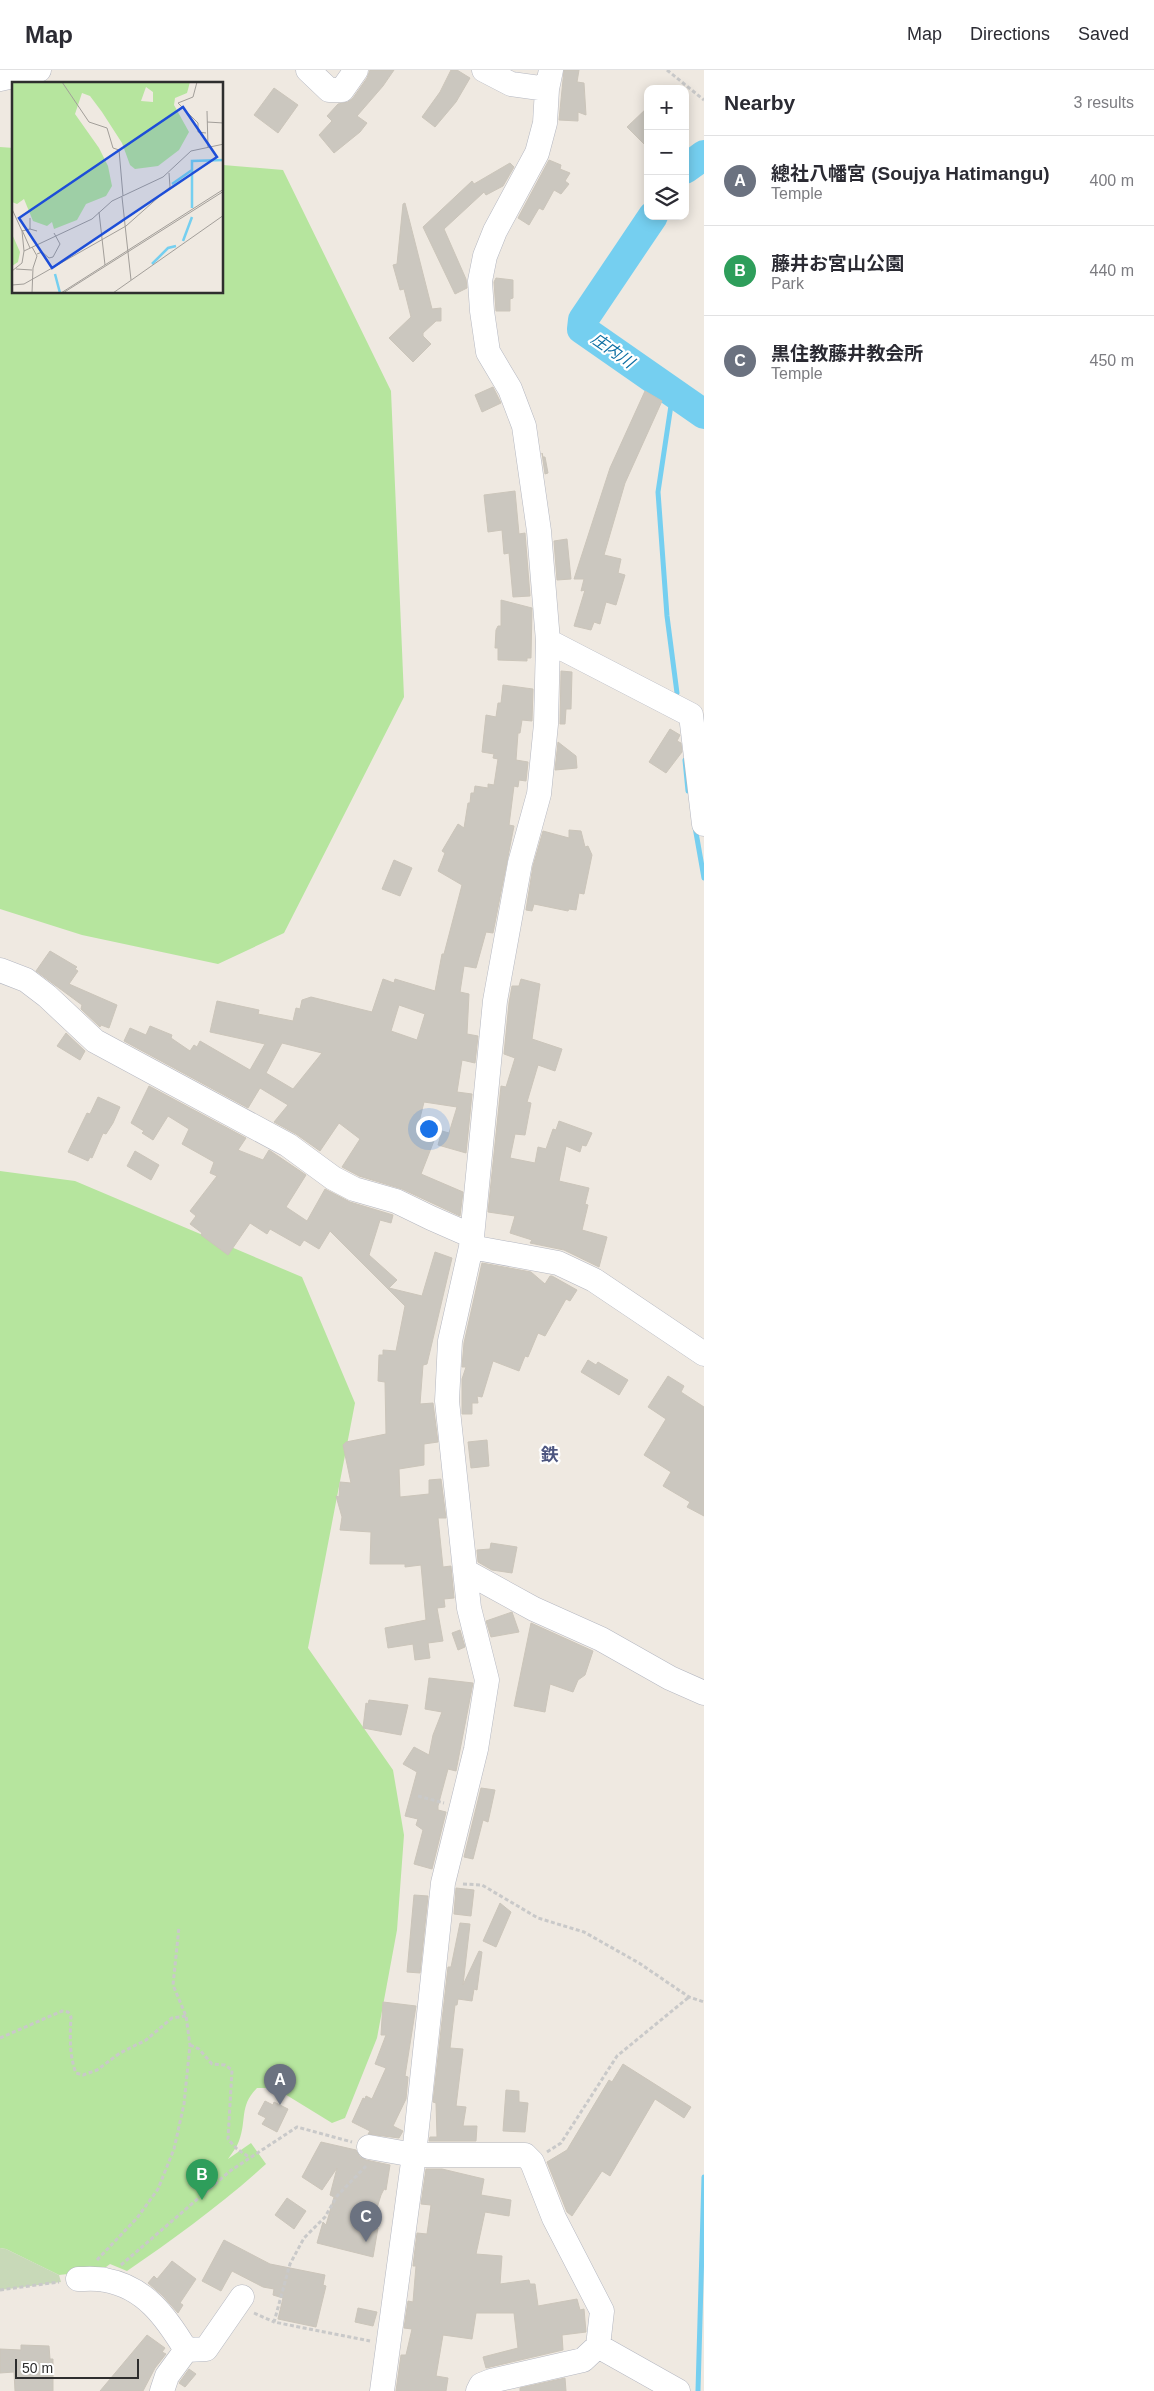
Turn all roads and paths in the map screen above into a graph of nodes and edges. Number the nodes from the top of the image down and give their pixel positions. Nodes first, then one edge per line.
1 (39, 70) edge
2 (308, 70) edge
3 (356, 70) edge
4 (484, 70) edge
5 (667, 70) edge
6 (0, 79) edge
7 (549, 79) edge
8 (704, 100) edge
9 (548, 641) junction
10 (704, 824) edge
11 (0, 970) edge
12 (471, 1242) junction
13 (704, 1354) edge
14 (465, 1571) junction
15 (704, 1693) edge
16 (418, 1796) dead end
17 (460, 1811) junction
18 (443, 1883) junction
19 (179, 1927) dead end
20 (689, 1997) junction
21 (704, 2002) edge
22 (186, 2016) junction
23 (0, 2038) edge
24 (190, 2045) junction
25 (374, 2148) junction
26 (414, 2155) junction
27 (249, 2157) junction
28 (532, 2162) junction
29 (78, 2279) junction
30 (105, 2280) junction
31 (0, 2290) edge
32 (242, 2297) dead end
33 (389, 2344) junction
34 (598, 2346) junction
35 (186, 2350) junction
36 (162, 2391) edge
37 (382, 2391) edge
38 (478, 2391) edge
39 (678, 2391) edge

1 - 6 street
2 - 3 street
4 - 7 street
5 - 8 path
7 - 9 street
9 - 10 street
9 - 12 street
11 - 12 street
12 - 13 street
12 - 14 street
14 - 15 street
14 - 17 street
16 - 17 path
17 - 18 street
18 - 20 path
18 - 26 street
19 - 22 path
20 - 21 path
20 - 28 path
22 - 23 path
22 - 24 path
24 - 27 path
24 - 29 path
25 - 26 street
25 - 27 path
25 - 33 path
26 - 28 street
26 - 33 street
27 - 30 path
28 - 34 street
29 - 30 street
29 - 31 path
30 - 35 street
32 - 35 street
33 - 37 street
34 - 38 street
34 - 39 street
35 - 36 street

